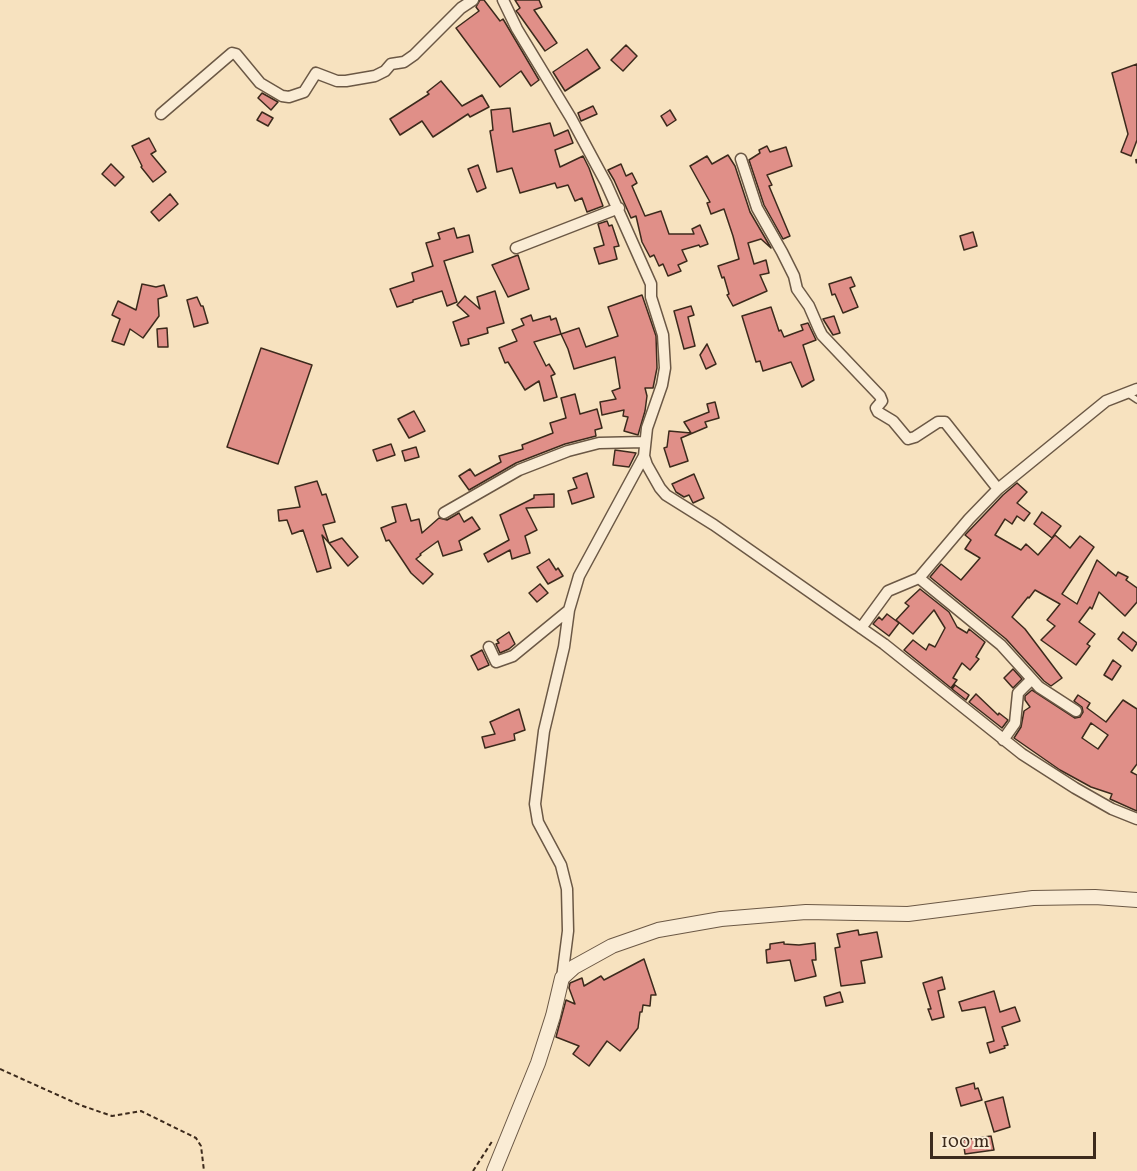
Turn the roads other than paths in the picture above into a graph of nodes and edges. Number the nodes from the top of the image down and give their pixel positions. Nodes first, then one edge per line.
1 (473, 0) edge
2 (503, 0) edge
3 (161, 114) dead end
4 (741, 159) dead end
5 (619, 208) junction
6 (516, 248) dead end
7 (1132, 391) edge
8 (1137, 400) edge
9 (645, 442) junction
10 (644, 456) junction
11 (998, 489) junction
12 (444, 513) dead end
13 (919, 578) junction
14 (569, 610) junction
15 (861, 628) junction
16 (489, 647) dead end
17 (1031, 680) junction
18 (1076, 711) dead end
19 (1004, 740) junction
20 (1137, 819) edge
21 (1137, 900) edge
22 (562, 978) junction
23 (494, 1171) edge

1 - 3 street
2 - 5 street
4 - 11 street
5 - 6 street
5 - 9 street
7 - 8 lane
7 - 11 street
9 - 10 street
9 - 12 street
10 - 14 street
10 - 15 street
11 - 13 street
13 - 15 street
13 - 17 street
14 - 16 street
14 - 22 street
15 - 19 street
17 - 18 street
17 - 19 street
19 - 20 street
21 - 22 street
22 - 23 street

